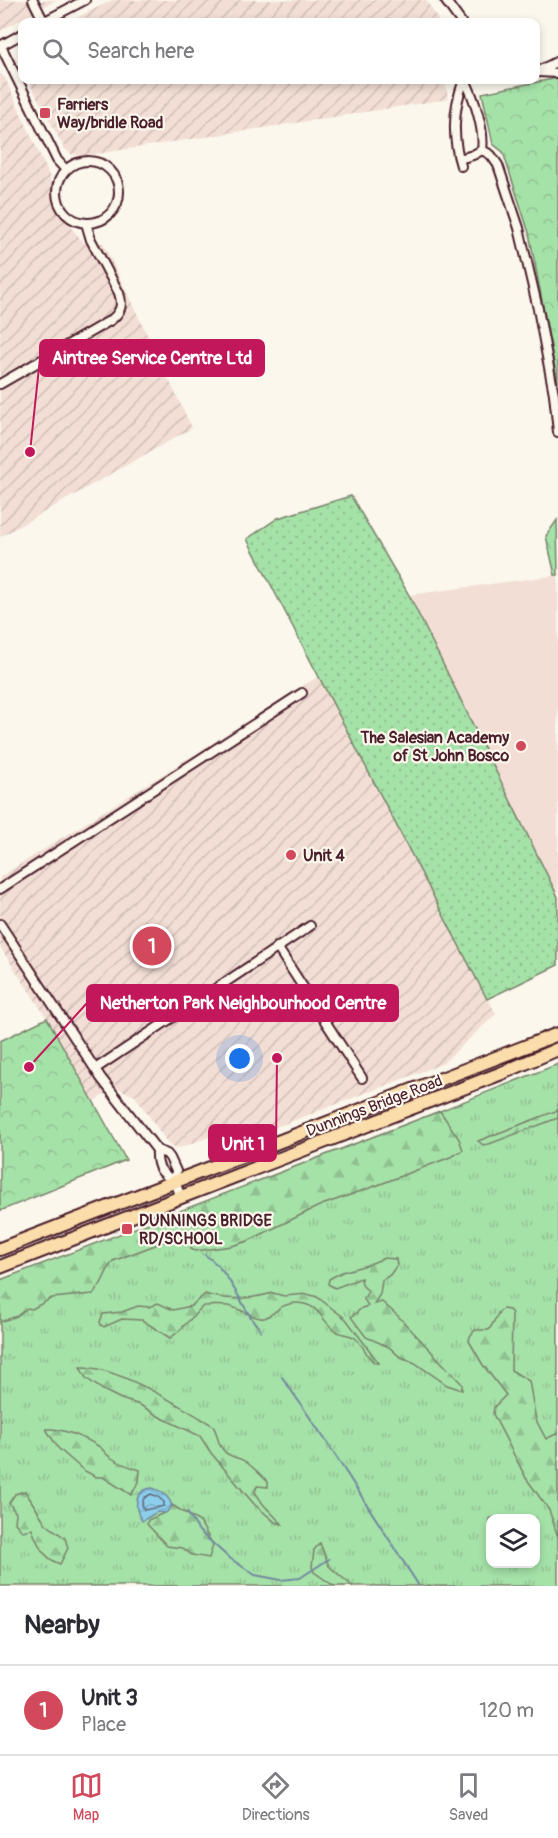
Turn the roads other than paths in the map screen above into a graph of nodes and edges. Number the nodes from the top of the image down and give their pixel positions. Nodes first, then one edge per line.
1 (33, 0) edge
2 (85, 0) edge
3 (445, 0) edge
4 (42, 18) edge
5 (51, 18) edge
6 (458, 18) edge
7 (18, 36) edge
8 (1, 46) edge
9 (558, 61) edge
10 (540, 70) edge
11 (540, 72) edge
12 (558, 73) edge
13 (18, 81) edge
14 (20, 84) edge
15 (464, 84) edge
16 (468, 84) edge
17 (482, 150) junction
18 (66, 170) junction
19 (86, 223) junction
20 (0, 384) edge
21 (558, 432) edge
22 (302, 693) dead end
23 (0, 889) edge
24 (0, 924) edge
25 (310, 926) dead end
26 (277, 947) junction
27 (558, 1034) edge
28 (558, 1049) edge
29 (95, 1069) junction
30 (363, 1078) dead end
31 (157, 1150) junction
32 (178, 1189) junction
33 (0, 1250) edge
34 (0, 1267) edge

1 - 4 street
2 - 5 street
3 - 6 street
7 - 8 street
8 - 13 street
9 - 10 street
11 - 12 street
14 - 18 street
15 - 17 street
16 - 17 street
17 - 21 street
18 - 19 street
18 - 19 street
19 - 20 street
22 - 23 street
24 - 29 street
25 - 26 street
26 - 29 street
26 - 30 street
27 - 32 highway, Dunnings Bridge Road
28 - 32 highway, Dunnings Bridge Road
29 - 31 street
31 - 32 street
31 - 32 street
32 - 33 highway, Dunnings Bridge Road
32 - 34 highway, Dunnings Bridge Road

